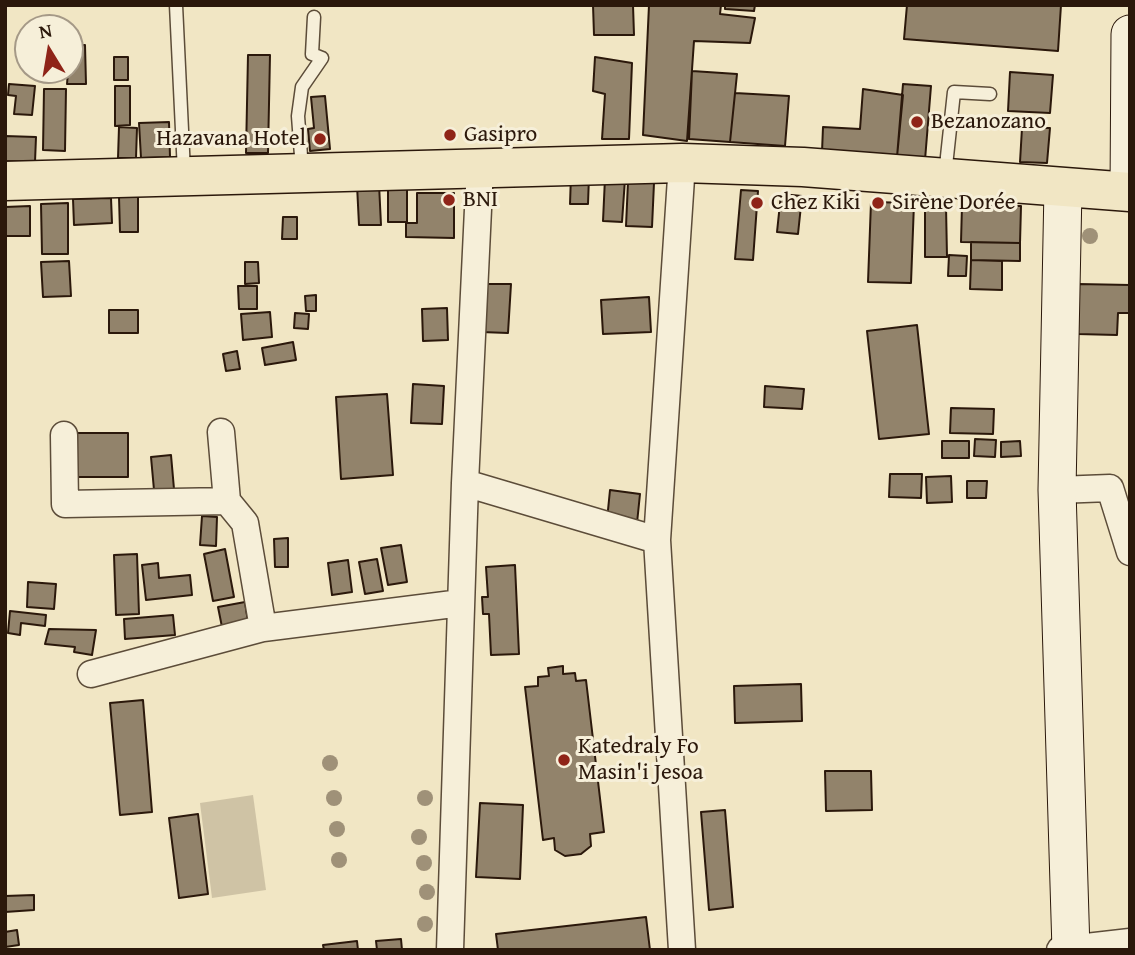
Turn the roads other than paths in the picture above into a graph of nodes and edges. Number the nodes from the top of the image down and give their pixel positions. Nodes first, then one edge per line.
1 (176, 5) edge
2 (314, 18) dead end
3 (1130, 34) edge
4 (990, 94) dead end
5 (682, 163) junction
6 (480, 167) junction
7 (303, 173) junction
8 (184, 176) junction
9 (945, 178) junction
10 (5, 181) edge
11 (1063, 188) junction
12 (1129, 192) edge
13 (221, 432) dead end
14 (64, 435) dead end
15 (465, 483) junction
16 (1057, 490) junction
17 (227, 501) junction
18 (657, 540) junction
19 (1130, 552) edge
20 (461, 603) junction
21 (263, 628) junction
22 (91, 674) dead end
23 (1130, 942) edge
24 (1067, 949) edge
25 (450, 950) edge
26 (682, 950) edge

1 - 8 lane
2 - 7 lane
3 - 12 street
4 - 9 lane
5 - 6 main road
5 - 9 main road
5 - 18 street
6 - 7 main road
6 - 15 street
7 - 8 main road
8 - 10 main road
9 - 11 main road
11 - 12 main road
11 - 16 street
13 - 17 street
14 - 17 street
15 - 18 street
15 - 20 street
16 - 19 street
16 - 24 street
17 - 21 street
18 - 26 street
20 - 21 street
20 - 25 street
21 - 22 street
23 - 24 street

